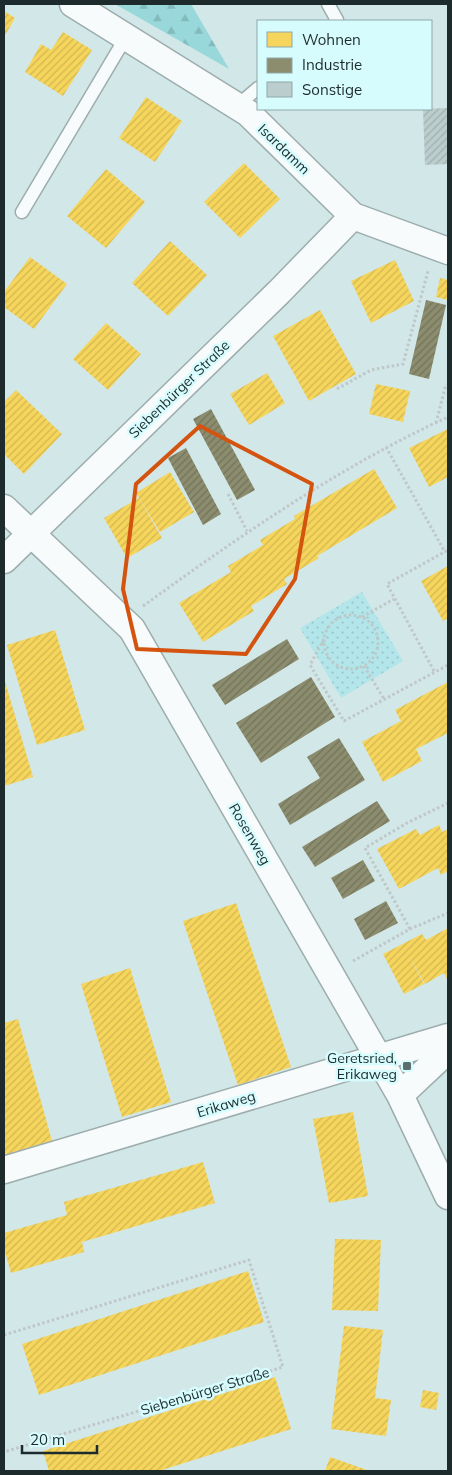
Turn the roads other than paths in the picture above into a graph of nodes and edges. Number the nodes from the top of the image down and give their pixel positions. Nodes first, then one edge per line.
1 (73, 4) edge
2 (328, 4) edge
3 (337, 20) edge
4 (126, 37) junction
5 (257, 89) edge
6 (237, 106) junction
7 (22, 212) dead end
8 (353, 216) junction
9 (441, 249) edge
10 (4, 508) edge
11 (31, 532) junction
12 (4, 560) edge
13 (448, 1037) edge
14 (448, 1050) edge
15 (379, 1058) junction
16 (400, 1095) junction
17 (4, 1170) edge
18 (448, 1196) edge

1 - 4 street, Isardamm
2 - 3 lane
4 - 6 street, Isardamm
4 - 7 lane
5 - 6 lane
6 - 8 street, Isardamm
8 - 9 street, Isardamm
8 - 11 street, Siebenbürger Straße
10 - 11 street, Rosenweg
11 - 12 street, Siebenbürger Straße
11 - 15 street, Rosenweg
13 - 15 street, Erikaweg
14 - 16 street
15 - 16 street, Rosenweg
15 - 17 street, Erikaweg
16 - 18 street, Rosenweg

